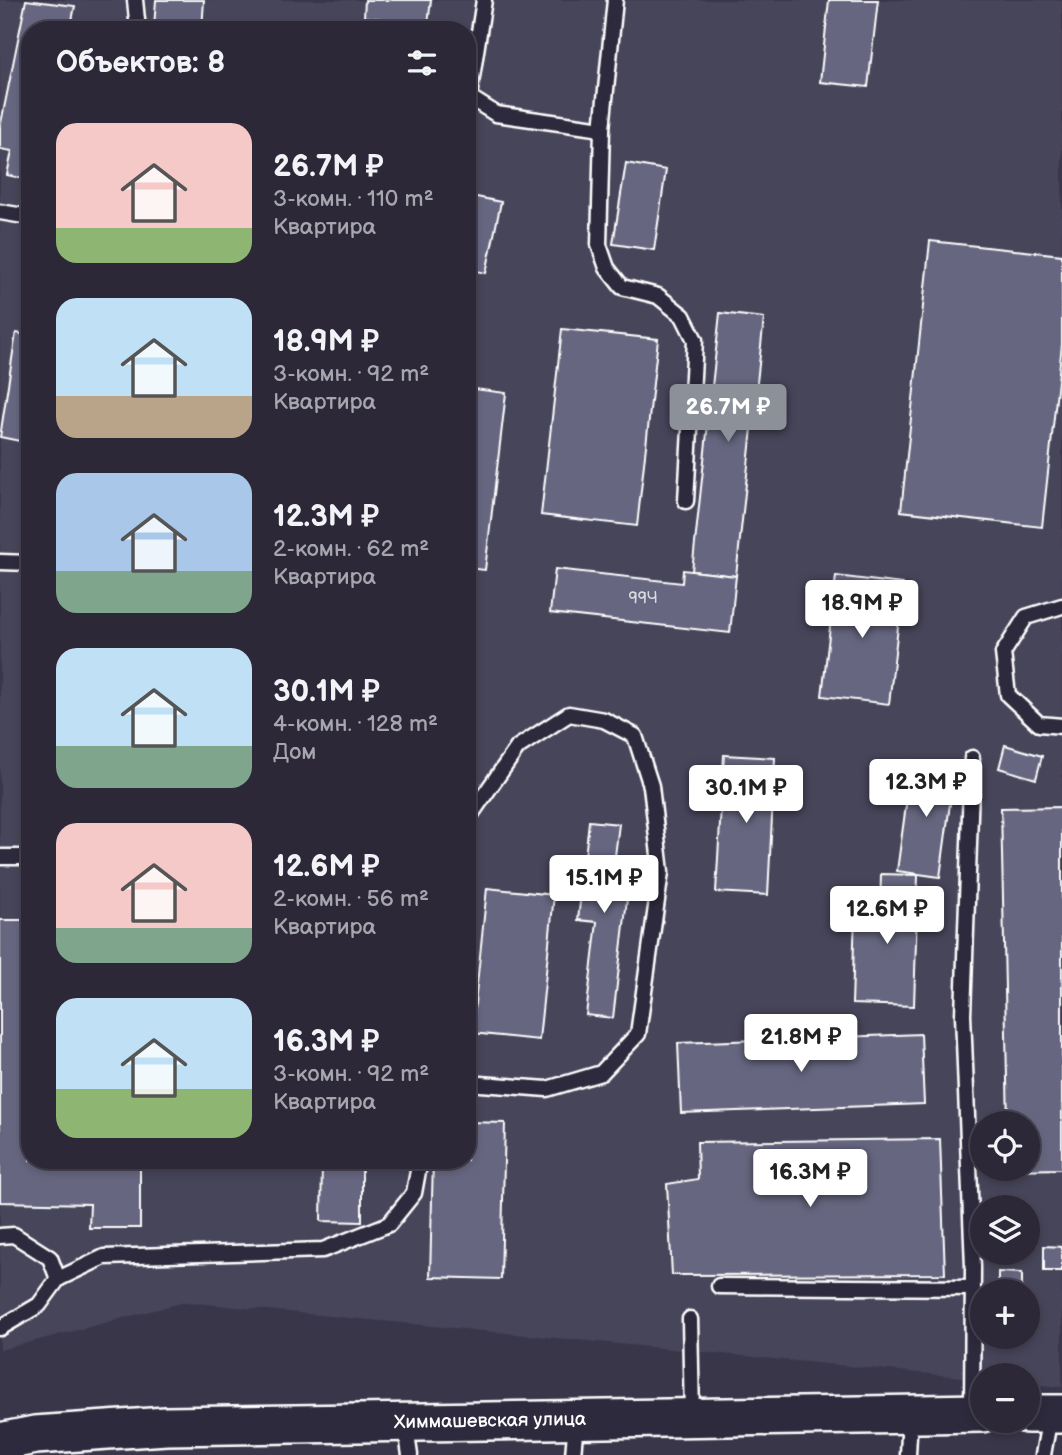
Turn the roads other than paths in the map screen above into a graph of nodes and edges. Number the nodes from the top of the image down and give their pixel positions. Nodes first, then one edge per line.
1 (135, 0) edge
2 (484, 0) edge
3 (615, 0) edge
4 (137, 21) edge
5 (476, 52) edge
6 (476, 101) edge
7 (602, 129) junction
8 (0, 212) edge
9 (21, 216) edge
10 (686, 501) dead end
11 (0, 562) edge
12 (21, 563) edge
13 (1062, 606) edge
14 (1062, 726) edge
15 (972, 758) dead end
16 (476, 807) edge
17 (0, 857) edge
18 (21, 857) edge
19 (476, 1084) edge
20 (418, 1169) edge
21 (0, 1236) edge
22 (58, 1279) junction
23 (973, 1279) edge
24 (719, 1286) dead end
25 (970, 1287) edge
26 (691, 1319) dead end
27 (0, 1328) edge
28 (910, 1412) junction
29 (970, 1413) edge
30 (1046, 1414) edge
31 (692, 1417) junction
32 (575, 1437) edge
33 (408, 1438) edge
34 (0, 1442) edge
35 (908, 1455) edge
36 (1043, 1455) edge

1 - 4 lane
2 - 5 lane
3 - 7 lane
6 - 7 lane
7 - 10 lane
8 - 9 lane
11 - 12 lane
13 - 14 lane
15 - 23 lane
16 - 19 lane
17 - 18 lane
20 - 22 lane
21 - 22 lane
22 - 27 lane
24 - 25 lane
26 - 31 lane
28 - 29 street, Химмашевская улица
28 - 31 street, Химмашевская улица
28 - 35 lane
30 - 36 lane
31 - 32 street, Химмашевская улица
32 - 33 street, Химмашевская улица
33 - 34 street, Химмашевская улица

